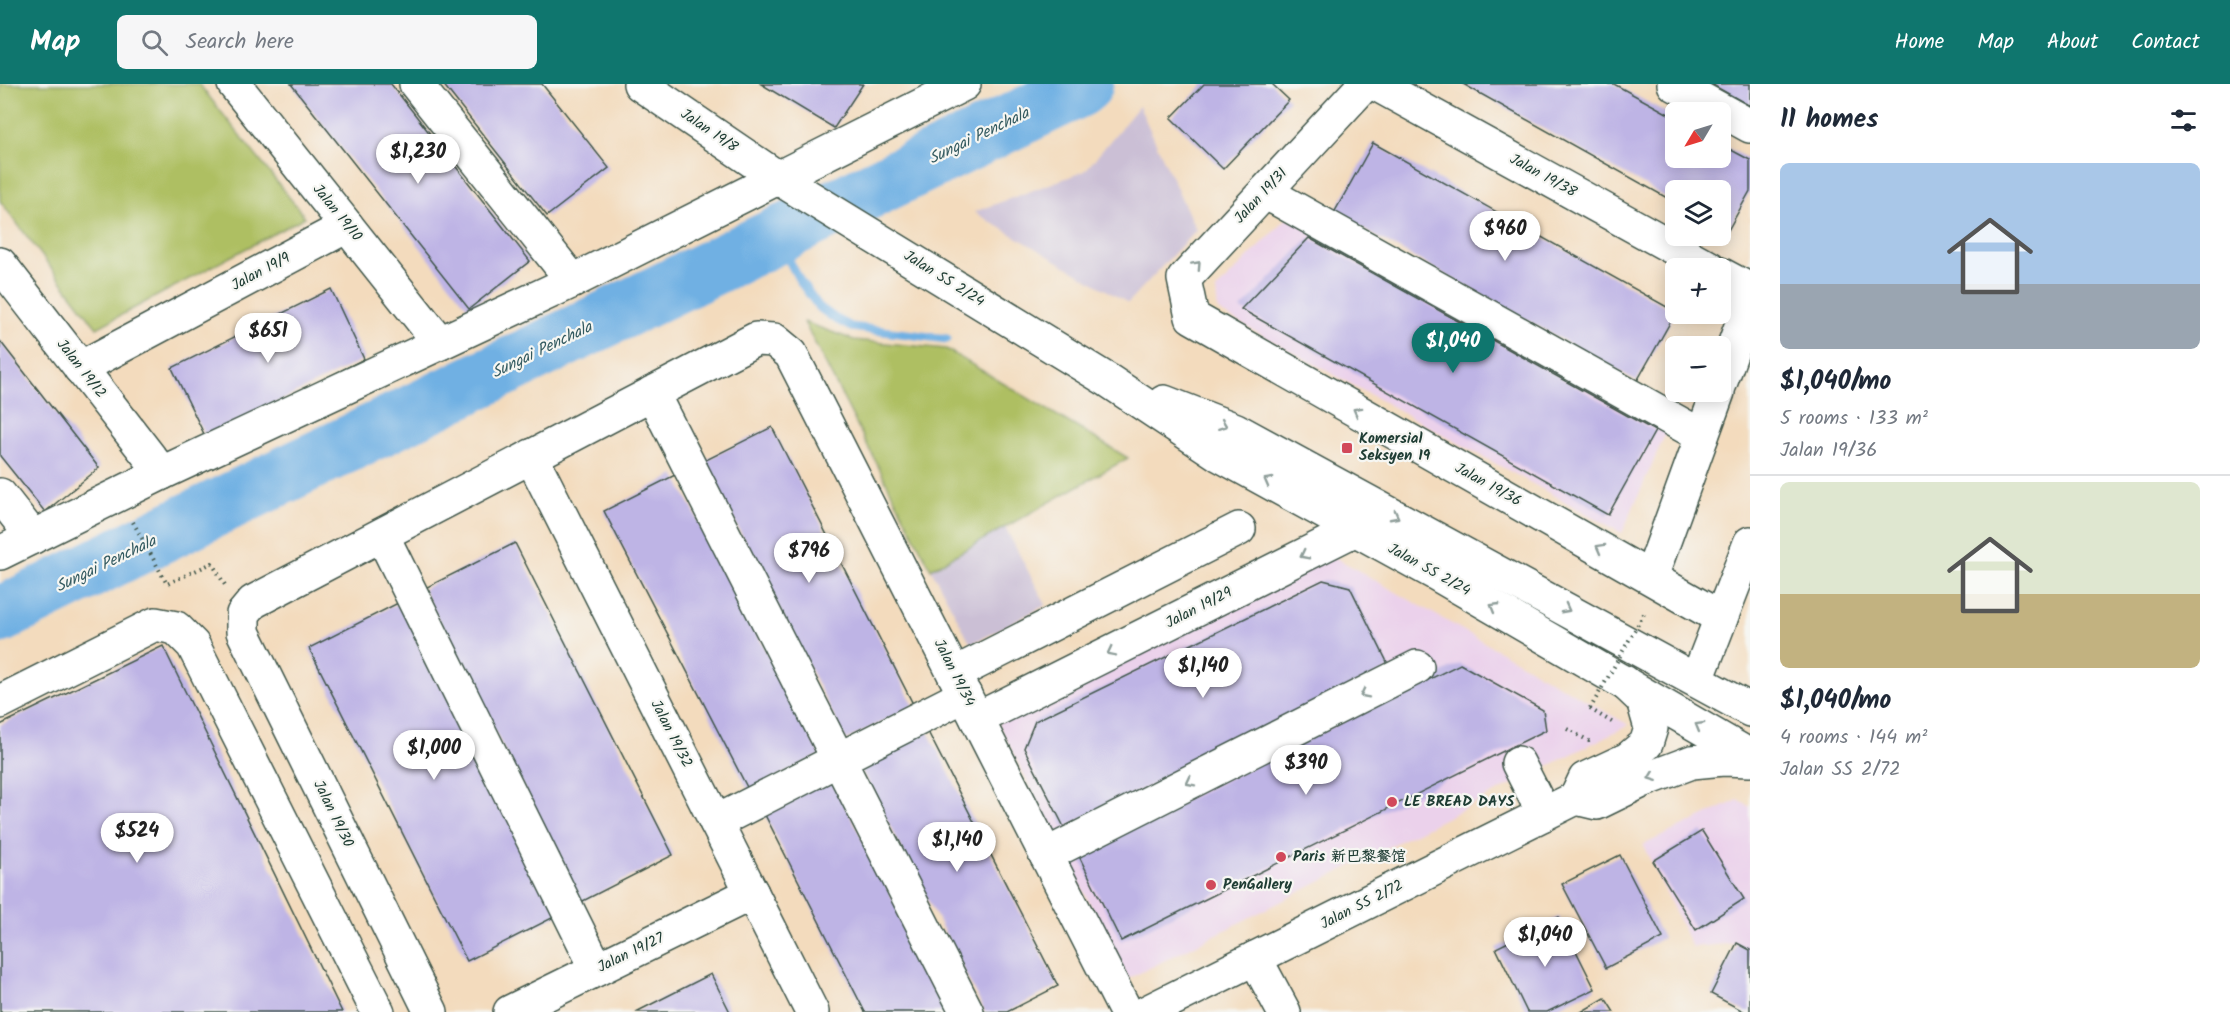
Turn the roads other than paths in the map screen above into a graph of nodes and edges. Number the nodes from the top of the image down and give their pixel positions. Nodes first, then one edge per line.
1 (234, 84) edge
2 (416, 84) edge
3 (640, 84) edge
4 (1365, 84) edge
5 (1376, 84) edge
6 (1674, 84) edge
7 (959, 85) edge
8 (1750, 126) edge
9 (785, 182) junction
10 (1266, 192) junction
11 (347, 226) junction
12 (1692, 258) edge
13 (0, 264) edge
14 (1731, 280) edge
15 (573, 281) junction
16 (1750, 290) edge
17 (1750, 302) edge
18 (1192, 318) joint
19 (440, 343) junction
20 (1731, 354) edge
21 (80, 368) junction
22 (1109, 381) junction
23 (652, 393) junction
24 (1714, 402) edge
25 (1702, 436) junction
26 (531, 456) junction
27 (162, 473) junction
28 (0, 495) edge
29 (1239, 529) dead end
30 (1356, 529) junction
31 (382, 535) junction
32 (33, 537) junction
33 (1750, 543) edge
34 (0, 553) edge
35 (1651, 577) junction
36 (1721, 618) junction
37 (1416, 668) dead end
38 (1697, 680) junction
39 (1624, 682) junction
40 (966, 696) junction
41 (0, 702) edge
42 (1750, 710) edge
43 (1750, 758) edge
44 (838, 760) junction
45 (1518, 763) dead end
46 (1576, 798) junction
47 (1544, 814) junction
48 (716, 822) junction
49 (1046, 855) junction
50 (752, 893) junction
51 (1255, 958) junction
52 (597, 969) junction
53 (378, 1012) edge
54 (431, 1012) edge
55 (510, 1012) edge
56 (812, 1012) edge
57 (966, 1012) edge
58 (1126, 1012) edge
59 (1147, 1012) edge
60 (1284, 1012) edge

1 - 11 street, Jalan 19/10
2 - 15 street
3 - 9 street, Jalan 19/8
4 - 10 street, Jalan 19/31
5 - 12 street, Jalan 19/38
6 - 8 street
7 - 9 street
9 - 15 street
9 - 22 street, Jalan SS 2/24
18 -> 10 street, Jalan 19/31
10 - 25 street
11 - 19 street, Jalan 19/10
11 - 21 street, Jalan 19/9
13 - 21 street, Jalan 19/12
14 - 16 street
15 - 19 street
17 - 20 street
35 -> 18 street, Jalan 19/36
19 - 27 street
21 - 27 street, Jalan 19/12
30 -> 22 street, Jalan SS 2/24
22 -> 38 street, Jalan SS 2/24
23 - 26 street
23 - 40 street, Jalan 19/34
23 - 44 street
24 - 25 street
25 - 35 street
26 - 31 street
26 - 48 street, Jalan 19/32
27 - 32 street
28 - 32 street
29 - 40 street
39 -> 30 street, Jalan SS 2/24
30 -> 40 street, Jalan 19/29
31 - 52 street
31 - 54 street, Jalan 19/30
32 - 34 street
33 - 36 street
35 - 36 street, Jalan 19/36
36 - 38 street
37 -> 49 street
38 - 42 street, Jalan SS 2/24
43 -> 39 street, Jalan SS 2/24
39 - 46 street, Jalan SS 2/72
40 - 44 street
40 - 49 street, Jalan 19/34
41 - 53 street
43 -> 46 street, Jalan SS 2/72
44 - 48 street
44 - 57 street
45 - 47 street
46 - 47 street, Jalan SS 2/72
47 - 51 street, Jalan SS 2/72
48 - 50 street, Jalan 19/32
49 - 58 street, Jalan 19/34
50 - 52 street, Jalan 19/27
50 - 56 street, Jalan 19/32
51 - 59 street, Jalan SS 2/72
51 - 60 street
52 - 55 street, Jalan 19/27

